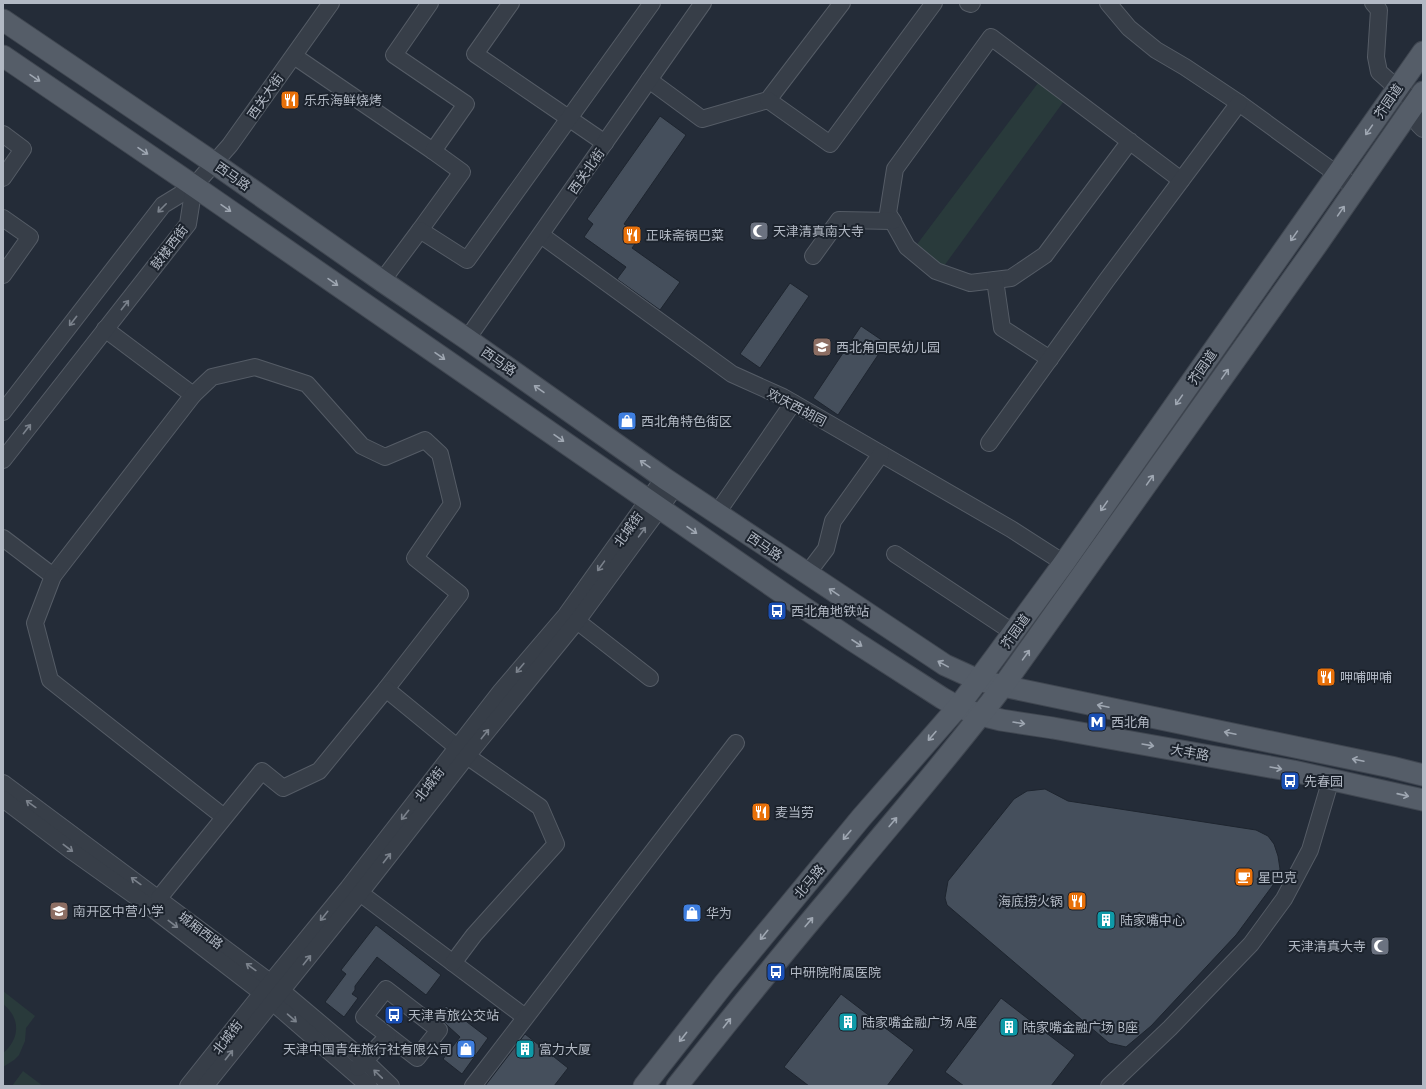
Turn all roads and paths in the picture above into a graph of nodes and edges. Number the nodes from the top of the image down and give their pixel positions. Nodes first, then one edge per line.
1 (331, 3) edge
2 (430, 3) edge
3 (511, 3) edge
4 (652, 3) edge
5 (703, 3) edge
6 (842, 3) edge
7 (934, 3) edge
8 (968, 3) edge
9 (972, 3) edge
10 (1108, 3) edge
11 (1374, 3) edge
12 (3, 20) edge
13 (1423, 52) edge
14 (3, 56) edge
15 (294, 56) junction
16 (649, 80) junction
17 (1397, 88) junction
18 (1419, 97) edge
19 (768, 100) junction
20 (1239, 103) junction
21 (568, 118) junction
22 (1423, 129) edge
23 (3, 134) edge
24 (1130, 141) junction
25 (605, 143) junction
26 (432, 151) junction
27 (214, 163) junction
28 (1338, 175) junction
29 (3, 178) edge
30 (1181, 180) junction
31 (194, 186) junction
32 (1356, 188) junction
33 (3, 218) edge
34 (893, 221) junction
35 (420, 230) junction
36 (541, 235) junction
37 (813, 256) dead end
38 (3, 275) edge
39 (995, 280) junction
40 (382, 282) junction
41 (106, 330) junction
42 (467, 339) junction
43 (1050, 359) junction
44 (193, 395) junction
45 (793, 403) junction
46 (3, 412) edge
47 (990, 443) dead end
48 (881, 454) junction
49 (3, 460) edge
50 (670, 482) junction
51 (655, 504) junction
52 (717, 513) junction
53 (3, 538) edge
54 (895, 554) dead end
55 (1064, 563) junction
56 (807, 574) junction
57 (53, 576) junction
58 (577, 621) junction
59 (1014, 633) junction
60 (650, 678) dead end
61 (978, 680) junction
62 (1003, 686) junction
63 (386, 689) junction
64 (958, 707) junction
65 (981, 715) junction
66 (736, 743) dead end
67 (462, 752) junction
68 (1423, 775) edge
69 (1331, 779) junction
70 (3, 783) edge
71 (3, 799) edge
72 (1423, 800) edge
73 (224, 817) junction
74 (360, 893) junction
75 (159, 898) junction
76 (453, 963) junction
77 (272, 992) junction
78 (525, 1018) junction
79 (388, 1036) junction
80 (360, 1067) junction
81 (188, 1086) edge
82 (205, 1086) edge
83 (369, 1086) edge
84 (391, 1086) edge
85 (473, 1086) edge
86 (644, 1086) edge
87 (677, 1086) edge
88 (1109, 1086) edge

1 - 15 street, 西关大街
2 - 26 street
3 - 21 street
4 - 21 street
5 - 16 street, 西关北街
6 - 19 street
7 - 19 street
8 - 9 street
10 - 20 street
11 - 17 street
12 - 27 main road, 西马路
13 - 17 main road, 芥园道
14 -> 31 main road
15 - 26 street
15 - 27 street, 西关大街
16 - 19 street
16 - 25 street, 西关北街
17 - 18 street
17 -> 28 main road, 芥园道
18 - 22 street
18 - 32 main road, 芥园道
20 - 28 street
20 - 30 street
21 - 25 street
21 - 35 street
23 - 29 street
24 - 30 street
24 - 34 street
24 - 39 street
25 - 36 street, 西关北街
26 - 35 street
27 - 31 street, 西关大街
27 - 40 main road, 西马路
28 - 32 street
28 -> 55 main road, 芥园道
30 - 43 street
41 -> 31 street, 鼓楼西街
31 -> 46 street
31 -> 51 main road
62 -> 32 main road, 芥园道
33 - 38 street
34 - 37 street
34 - 39 street
35 - 40 street
36 - 42 street, 西关北街
36 - 45 street, 欢庆西胡同
39 - 43 street
40 - 42 main road, 西马路
41 - 44 street
49 -> 41 street, 鼓楼西街
50 -> 42 main road, 西马路
43 - 47 street
44 - 57 street
44 - 63 street
45 - 48 street, 欢庆西胡同
45 - 52 street
48 - 55 street, 欢庆西胡同
48 - 56 street
50 - 51 street, 北城街
50 - 52 main road, 西马路
58 -> 51 street, 北城街
51 -> 64 main road
51 -> 67 street, 北城街
52 - 56 main road, 西马路
53 - 57 street
54 - 59 street
55 - 59 main road, 芥园道
61 -> 56 main road, 西马路
57 - 73 street
58 - 60 street
67 -> 58 street, 北城街
59 - 61 main road, 芥园道
61 - 62 main road, 西马路
61 - 64 main road, 北马路
62 - 65 main road, 北马路
68 -> 62 main road, 大丰路
63 - 67 street
63 - 73 street
64 - 65 main road, 大丰路
64 -> 86 main road, 北马路
65 -> 69 main road, 大丰路
87 -> 65 main road, 北马路
66 - 78 street
74 -> 67 street, 北城街
67 - 76 street
67 -> 77 street, 北城街
69 -> 72 main road, 大丰路
69 - 88 street
75 -> 70 street, 城厢西路
71 -> 77 street, 城厢西路
73 - 75 street
74 - 76 street
77 -> 74 street, 北城街
77 -> 75 street, 城厢西路
76 - 78 street
77 - 80 street, 城厢西路
77 - 81 street, 北城街
82 -> 77 street, 北城街
78 - 85 street
79 - 79 street
79 - 80 street
80 - 83 street, 城厢西路
84 -> 80 street, 城厢西路

